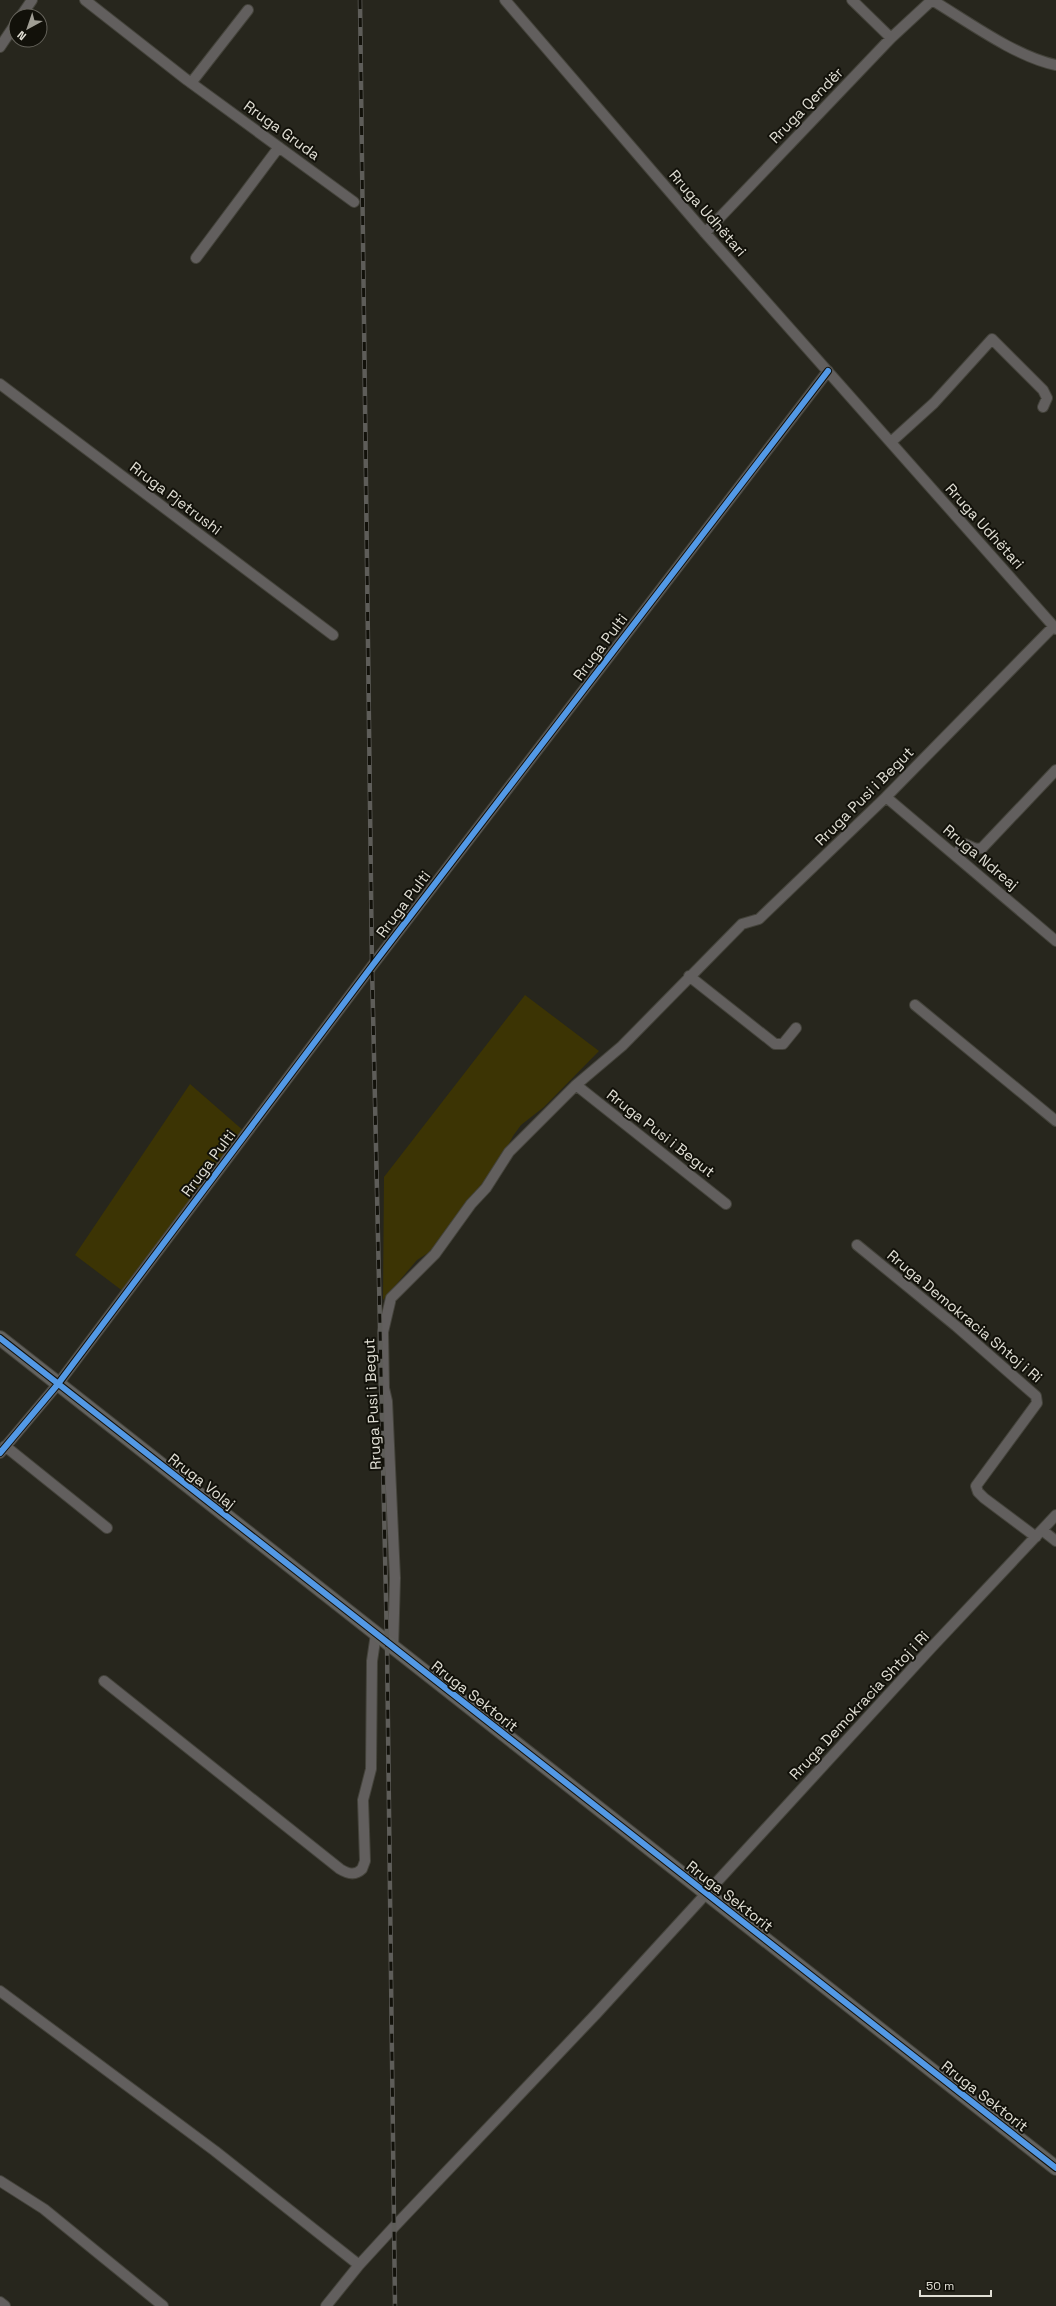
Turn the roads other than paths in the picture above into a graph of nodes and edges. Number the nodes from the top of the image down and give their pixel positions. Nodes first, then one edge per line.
1 (85, 0) edge
2 (505, 0) edge
3 (852, 0) edge
4 (932, 0) edge
5 (248, 10) dead end
6 (8, 35) edge
7 (891, 38) junction
8 (0, 47) edge
9 (1056, 65) edge
10 (192, 83) junction
11 (279, 147) junction
12 (354, 202) dead end
13 (705, 233) junction
14 (196, 258) dead end
15 (828, 371) junction
16 (0, 384) edge
17 (1043, 407) dead end
18 (891, 442) junction
19 (1055, 627) edge
20 (333, 635) dead end
21 (1056, 770) edge
22 (886, 797) junction
23 (955, 855) junction
24 (1056, 941) edge
25 (689, 976) junction
26 (915, 1005) dead end
27 (796, 1028) dead end
28 (576, 1085) junction
29 (1056, 1121) edge
30 (726, 1204) dead end
31 (857, 1245) dead end
32 (0, 1338) edge
33 (58, 1384) junction
34 (3, 1449) edge
35 (1056, 1515) edge
36 (107, 1528) dead end
37 (1039, 1533) junction
38 (1056, 1541) edge
39 (376, 1634) junction
40 (390, 1647) junction
41 (104, 1681) dead end
42 (706, 1894) junction
43 (0, 1991) edge
44 (1056, 2168) edge
45 (0, 2181) edge
46 (359, 2265) junction
47 (0, 2302) edge
48 (5, 2306) edge
49 (163, 2306) edge
50 (326, 2306) edge

1 - 10 street, Rruga Gruda
2 - 13 street, Rruga Udhëtari
3 - 7 street
4 - 7 street, Rruga Qendër
4 - 9 street, Rruga Qendër
5 - 10 street
6 - 8 street
7 - 13 street, Rruga Qendër
10 - 11 street, Rruga Gruda
11 - 12 street, Rruga Gruda
11 - 14 street
13 - 15 street, Rruga Udhëtari
15 - 18 street, Rruga Udhëtari
15 - 33 street, Rruga Pulti
16 - 20 street, Rruga Pjetrushi
17 - 18 street
18 - 19 street, Rruga Udhëtari
19 - 22 street, Rruga Pusi i Begut
21 - 23 street
22 - 23 street, Rruga Ndreaj
22 - 25 street, Rruga Pusi i Begut
23 - 24 street, Rruga Ndreaj
25 - 27 street
25 - 28 street, Rruga Pusi i Begut
26 - 29 street
28 - 30 street, Rruga Pusi i Begut
28 - 40 street, Rruga Pusi i Begut
31 - 37 street, Rruga Demokracia Shtoj i Ri
32 - 33 street, Rruga Volaj
33 - 34 street, Rruga Pulti
33 - 39 street, Rruga Volaj
34 - 36 street
35 - 37 street, Rruga Demokracia Shtoj i Ri
37 - 38 street
37 - 42 street, Rruga Demokracia Shtoj i Ri
39 - 40 street, Rruga Volaj
39 - 41 street
40 - 42 street, Rruga Sektorit
42 - 44 street, Rruga Sektorit
42 - 46 street, Rruga Demokracia Shtoj i Ri
43 - 46 street
45 - 49 street
46 - 50 street, Rruga Demokracia Shtoj i Ri
47 - 48 street

